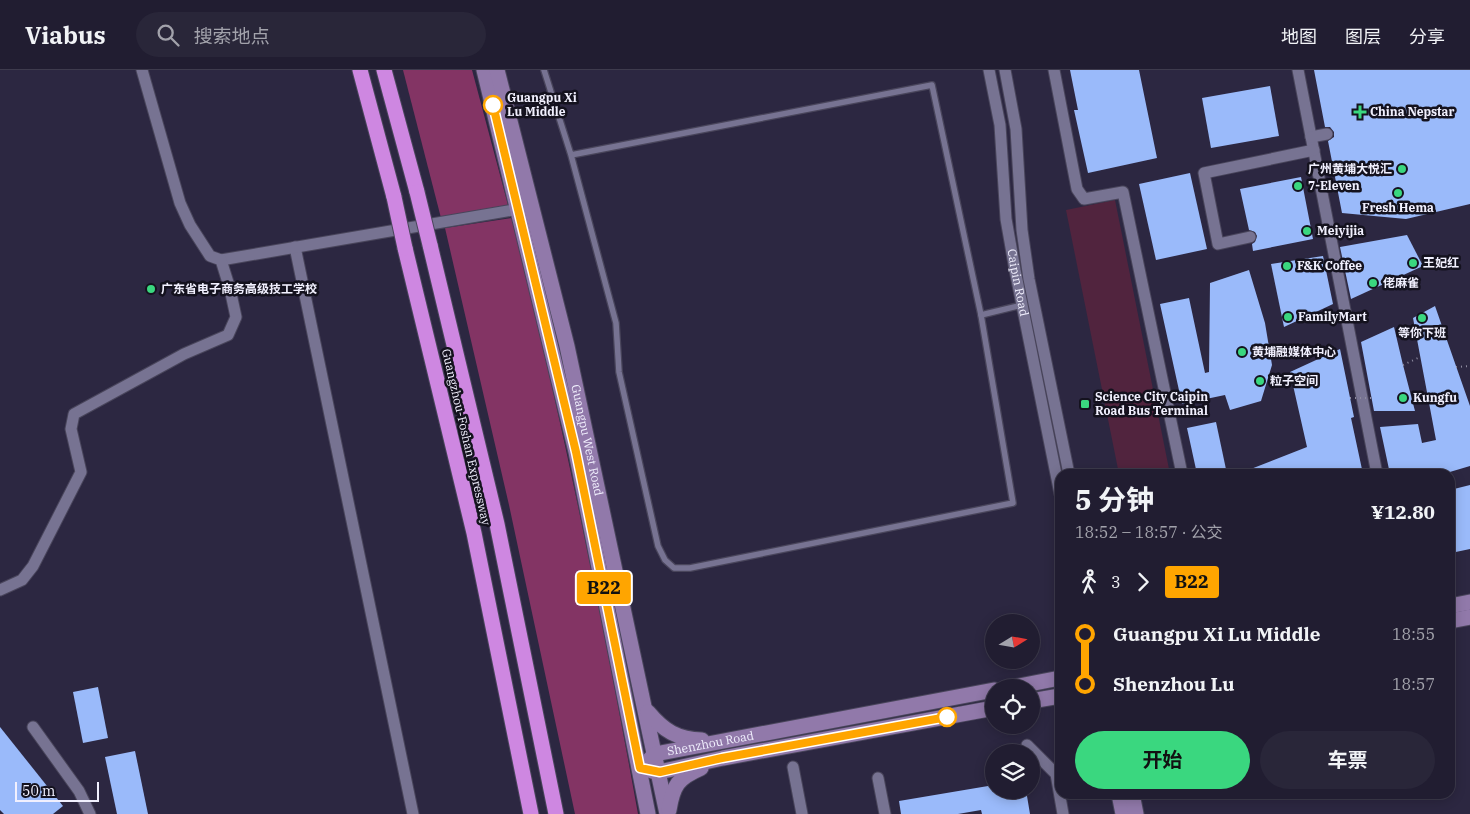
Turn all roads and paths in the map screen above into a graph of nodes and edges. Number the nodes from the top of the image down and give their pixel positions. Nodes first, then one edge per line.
1 (142, 70) edge
2 (360, 70) edge
3 (384, 70) edge
4 (484, 70) edge
5 (497, 70) edge
6 (544, 70) edge
7 (989, 70) edge
8 (1005, 70) edge
9 (1054, 70) edge
10 (1298, 70) edge
11 (1327, 134) dead end
12 (1311, 137) junction
13 (1314, 150) junction
14 (571, 155) junction
15 (519, 209) junction
16 (1250, 237) dead end
17 (295, 248) junction
18 (221, 260) junction
19 (1343, 263) dead end
20 (1325, 266) dead end
21 (1022, 305) junction
22 (981, 315) junction
23 (1420, 357) dead end
24 (1403, 365) dead end
25 (1470, 366) edge
26 (1456, 367) dead end
27 (1350, 398) dead end
28 (1371, 398) dead end
29 (1055, 469) edge
30 (1069, 469) edge
31 (1181, 469) edge
32 (1376, 469) edge
33 (0, 590) edge
34 (1470, 602) edge
35 (1455, 605) edge
36 (1470, 617) edge
37 (1455, 620) edge
38 (1055, 679) edge
39 (1040, 682) edge
40 (985, 692) edge
41 (1055, 697) edge
42 (1040, 699) edge
43 (646, 709) junction
44 (985, 710) edge
45 (33, 726) dead end
46 (726, 741) junction
47 (655, 754) junction
48 (722, 758) junction
49 (1040, 758) edge
50 (793, 767) dead end
51 (640, 768) junction
52 (660, 772) junction
53 (1055, 773) edge
54 (878, 778) dead end
55 (1060, 799) edge
56 (1120, 799) edge
57 (1133, 799) edge
58 (86, 812) edge
59 (413, 814) edge
60 (532, 814) edge
61 (556, 814) edge
62 (648, 814) edge
63 (667, 814) edge
64 (802, 814) edge
65 (885, 814) edge
66 (1063, 814) edge
67 (1123, 814) edge
68 (1136, 814) edge

1 - 18 street
2 - 60 highway, Guangzhou-Foshan Expressway, bridge
3 - 61 highway, Guangzhou-Foshan Expressway, bridge
4 - 15 main road, Guangpu West Road
5 - 43 main road, Guangpu West Road
6 - 14 lane
7 - 21 street, Caipin Road
8 - 30 street, Caipin Road
9 - 31 street
10 - 12 street
11 - 12 street
12 - 13 street
13 - 16 street
13 - 32 street
14 - 22 lane
14 - 22 lane
15 - 17 street
15 - 51 main road, Guangpu West Road
17 - 18 street
17 - 59 street
18 - 33 street
19 - 20 path, bridge
21 - 22 lane
21 - 29 street, Caipin Road
23 - 24 path
25 - 26 path
27 - 28 path, bridge
34 - 35 main road
36 - 37 main road
38 - 39 main road
40 - 46 main road, Shenzhou Road
41 - 42 main road
43 - 46 main road
43 - 47 main road, Guangpu West Road
44 - 48 main road, Shenzhou Road
45 - 58 street
46 - 47 main road, Shenzhou Road
47 - 51 main road, Shenzhou Road
47 - 52 main road, Guangpu West Road
48 - 52 main road, Shenzhou Road
48 - 63 main road
49 - 53 street
50 - 64 street
51 - 52 main road, Shenzhou Road
51 - 62 main road, Guangpu West Road
52 - 63 main road, Guangpu West Road
54 - 65 street
55 - 66 street
56 - 67 main road
57 - 68 main road

